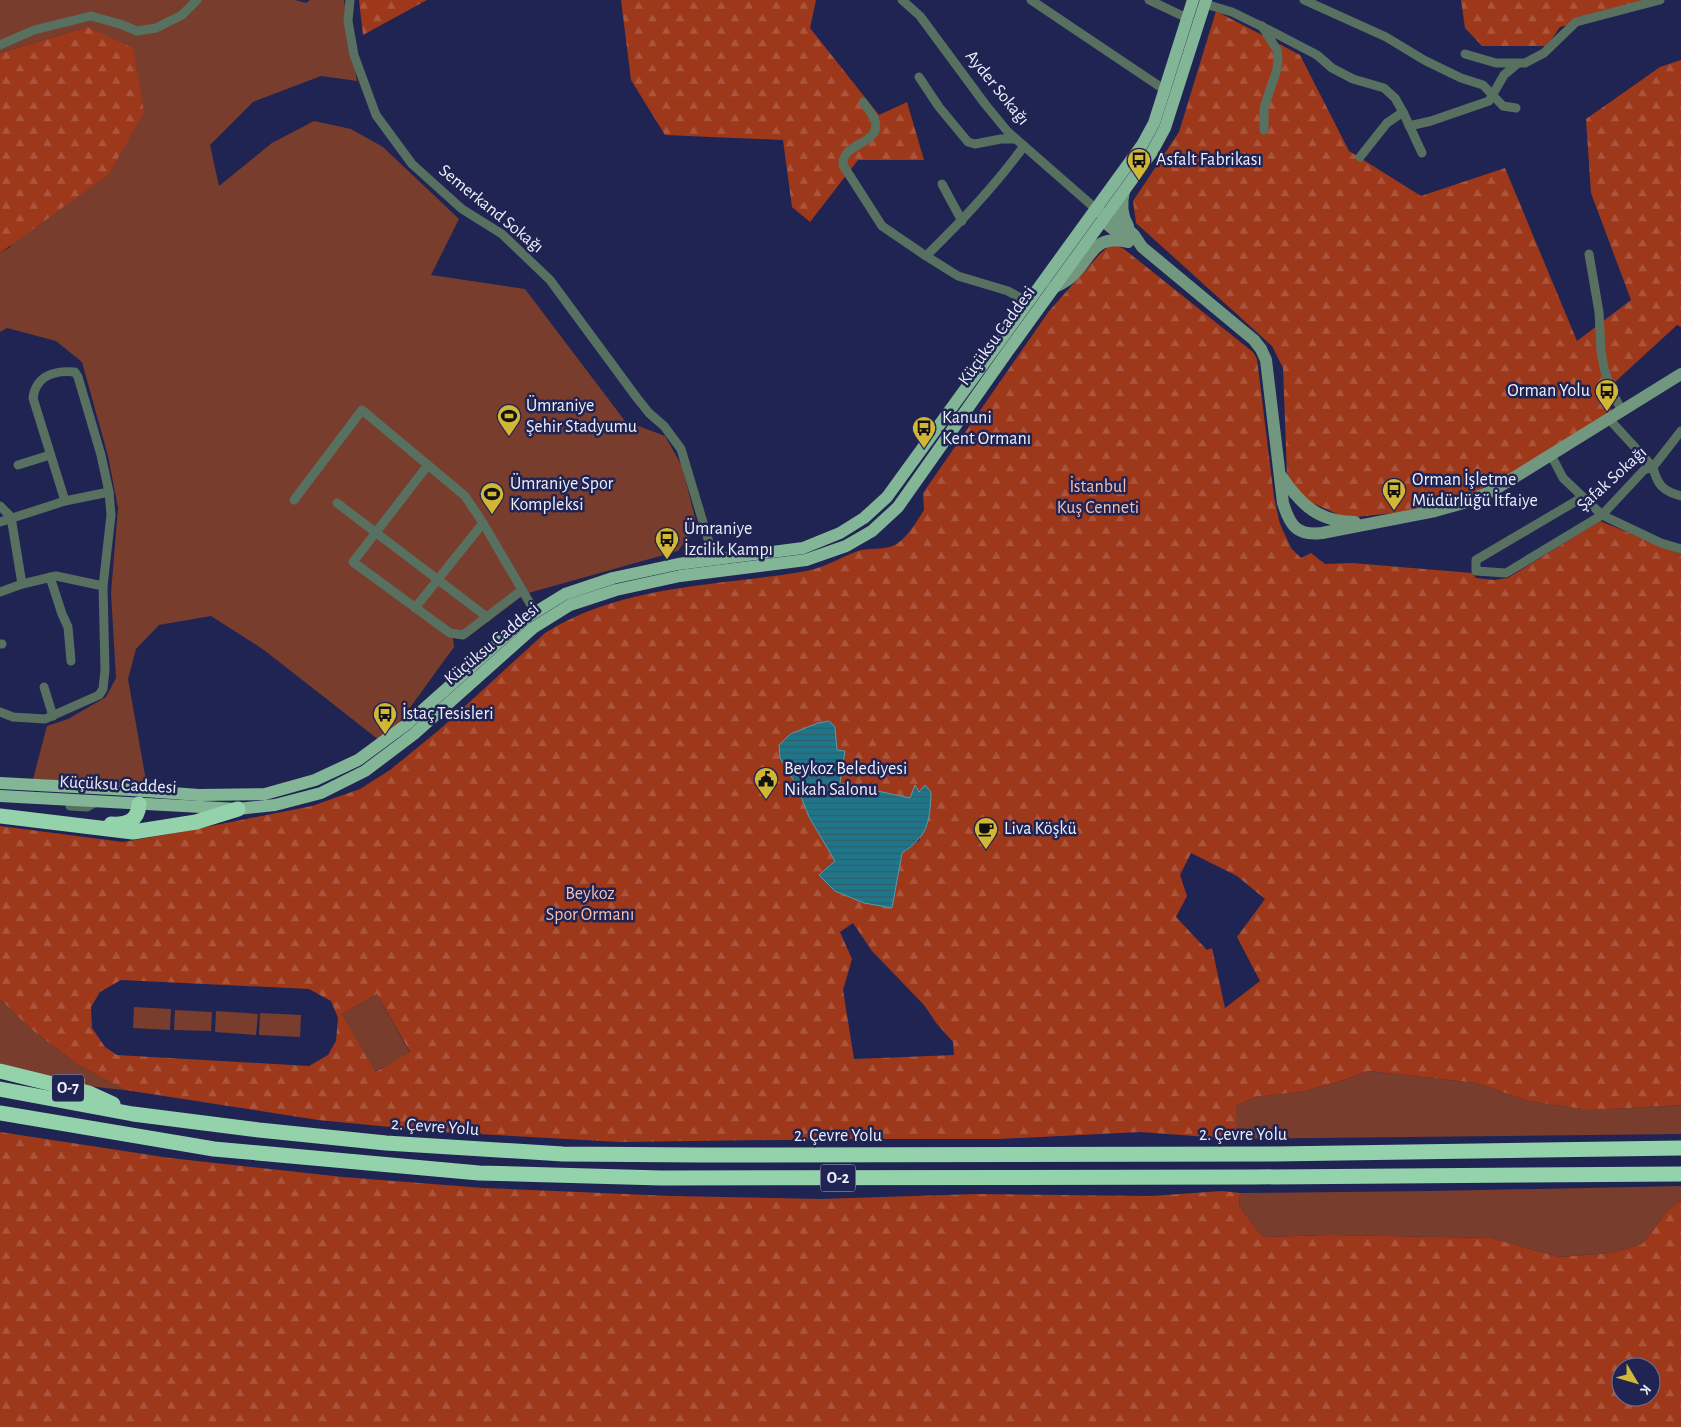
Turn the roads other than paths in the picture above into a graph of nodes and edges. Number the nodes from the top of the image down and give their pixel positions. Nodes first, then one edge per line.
1 (197, 0) edge
2 (350, 0) edge
3 (902, 0) edge
4 (1031, 0) edge
5 (1149, 0) edge
6 (1304, 0) edge
7 (1660, 0) edge
8 (1199, 1) edge
9 (1322, 4) edge
10 (1194, 19) junction
11 (1262, 26) junction
12 (0, 45) edge
13 (1465, 54) dead end
14 (1517, 64) junction
15 (919, 77) dead end
16 (1165, 90) junction
17 (1493, 94) junction
18 (863, 102) dead end
19 (1516, 108) dead end
20 (1403, 112) junction
21 (1409, 126) junction
22 (1264, 130) dead end
23 (1016, 139) junction
24 (1024, 146) junction
25 (1422, 153) dead end
26 (1360, 157) dead end
27 (942, 184) dead end
28 (1124, 191) junction
29 (1100, 212) junction
30 (962, 221) junction
31 (1131, 238) junction
32 (1589, 254) dead end
33 (926, 256) junction
34 (1054, 288) junction
35 (1028, 302) junction
36 (1004, 347) junction
37 (1681, 374) edge
38 (1622, 411) junction
39 (1609, 419) junction
40 (1681, 431) edge
41 (50, 455) junction
42 (1551, 455) junction
43 (18, 464) dead end
44 (428, 465) junction
45 (1653, 467) junction
46 (1280, 474) junction
47 (109, 492) junction
48 (1681, 496) edge
49 (1583, 497) junction
50 (294, 500) dead end
51 (65, 501) junction
52 (337, 503) dead end
53 (0, 506) edge
54 (1310, 510) junction
55 (1602, 515) junction
56 (11, 517) junction
57 (0, 522) edge
58 (1372, 522) junction
59 (483, 523) junction
60 (1296, 528) junction
61 (376, 533) junction
62 (1681, 549) edge
63 (715, 565) junction
64 (50, 577) junction
65 (438, 579) junction
66 (22, 584) junction
67 (103, 586) junction
68 (522, 590) junction
69 (0, 592) edge
70 (415, 608) junction
71 (487, 617) junction
72 (539, 617) junction
73 (72, 661) dead end
74 (44, 687) dead end
75 (0, 712) edge
76 (53, 716) junction
77 (350, 771) junction
78 (0, 783) edge
79 (130, 790) junction
80 (0, 796) edge
81 (139, 804) junction
82 (238, 809) junction
83 (0, 816) edge
84 (35, 820) junction
85 (0, 1071) edge
86 (0, 1088) edge
87 (0, 1113) edge
88 (133, 1114) junction
89 (1681, 1148) edge
90 (1681, 1174) edge

1 - 12 street
2 - 63 street, Semerkand Sokağı
3 - 23 street, Ayder Sokağı
4 - 16 street
5 - 10 street
6 - 9 street
7 - 14 street
8 - 10 main road, Küçüksu Caddesi
8 - 11 street
9 - 17 street
10 - 16 main road, Küçüksu Caddesi
10 - 28 main road, Küçüksu Caddesi
11 - 20 street
11 - 22 street
13 - 14 street
14 - 17 street
15 - 23 street
16 - 29 main road, Küçüksu Caddesi
17 - 19 street
17 - 21 street
18 - 33 street
20 - 21 street
20 - 26 street
21 - 25 street
23 - 24 street, Ayder Sokağı
24 - 29 street, Ayder Sokağı
24 - 30 street
27 - 30 street
28 - 29 main road, Küçüksu Caddesi
28 - 31 street
29 - 31 street
29 - 34 main road, Küçüksu Caddesi
29 - 35 main road, Küçüksu Caddesi
30 - 33 street
31 - 34 street
31 - 46 street
32 - 38 street
33 - 35 street
34 - 36 main road, Küçüksu Caddesi
35 - 36 main road, Küçüksu Caddesi
36 - 63 main road, Küçüksu Caddesi
37 - 38 street
38 - 39 street
39 - 42 street
39 - 45 street
40 - 45 street, Şafak Sokağı
41 - 43 street
41 - 47 street
41 - 51 street
42 - 49 street
42 - 58 street
44 - 50 street
44 - 59 street
44 - 61 street
45 - 48 street
45 - 55 street, Şafak Sokağı
46 - 54 street
46 - 60 street
47 - 51 street
47 - 67 street
49 - 55 street
49 - 55 street, Şafak Sokağı
51 - 56 street
52 - 61 street
53 - 56 street
54 - 58 street
54 - 60 street
55 - 62 street
56 - 57 street
56 - 66 street
58 - 60 street
59 - 65 street
59 - 68 street
61 - 65 street
61 - 70 street
63 - 72 main road, Küçüksu Caddesi
64 - 66 street
64 - 67 street
64 - 73 street
65 - 70 street
65 - 71 street
66 - 69 street
67 - 76 street
68 - 71 street
68 - 72 street
70 - 71 street
72 - 77 main road, Küçüksu Caddesi
74 - 76 street
75 - 76 street
77 - 79 main road, Küçüksu Caddesi
77 - 82 main road, Küçüksu Caddesi
78 - 79 main road, Küçüksu Caddesi
79 - 81 main road
80 - 81 main road, Küçüksu Caddesi
81 - 82 main road, Küçüksu Caddesi
81 - 84 highway
82 - 84 highway
83 - 84 highway
85 - 88 highway, O-7
86 - 88 highway, 2. Çevre Yolu / O-2
87 - 90 highway, O-2
88 - 89 highway, 2. Çevre Yolu / O-2

